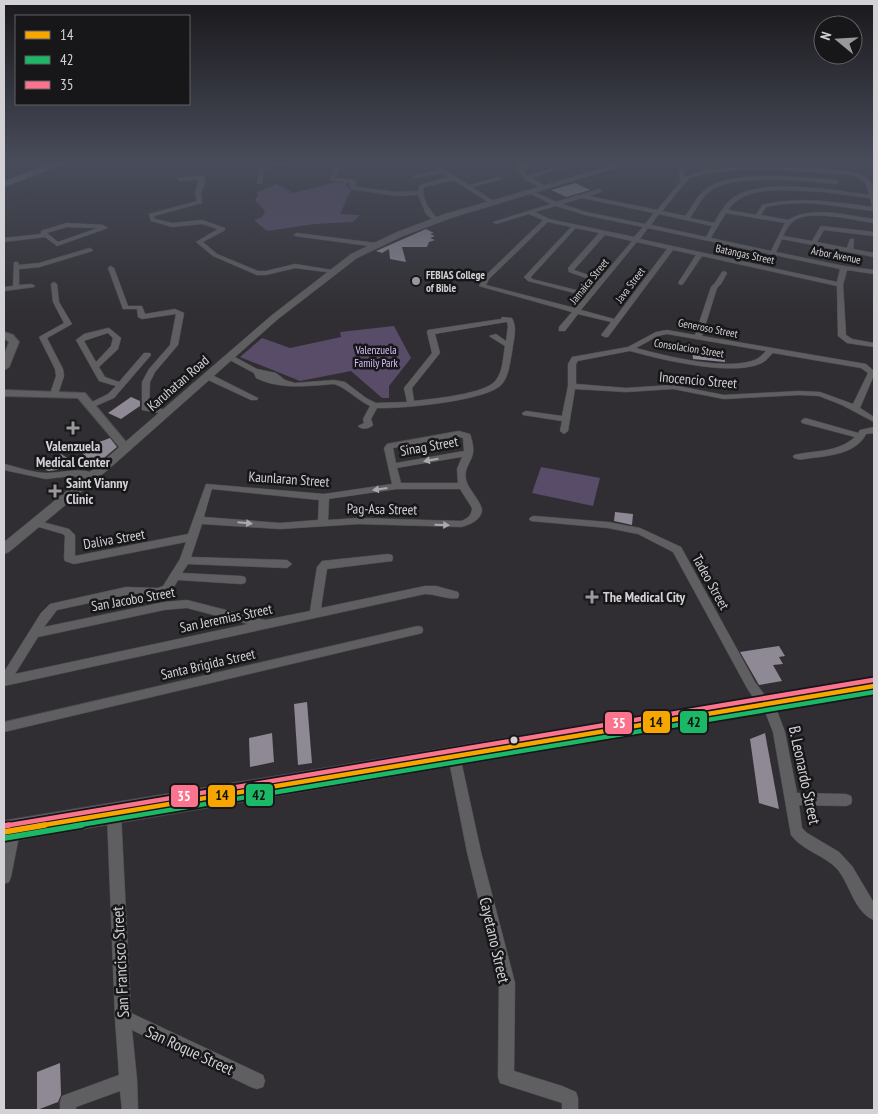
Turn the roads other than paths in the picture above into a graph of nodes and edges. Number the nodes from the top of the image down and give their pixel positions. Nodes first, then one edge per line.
1 (155, 214) edge
2 (429, 214) edge
3 (456, 214) edge
4 (523, 214) edge
5 (534, 214) edge
6 (600, 214) edge
7 (656, 214) edge
8 (668, 214) edge
9 (691, 214) edge
10 (724, 214) edge
11 (741, 214) edge
12 (759, 214) edge
13 (185, 216) dead end
14 (757, 217) junction
15 (688, 218) junction
16 (436, 220) junction
17 (547, 220) junction
18 (874, 221) edge
19 (158, 222) junction
20 (496, 222) dead end
21 (788, 222) junction
22 (44, 224) dead end
23 (647, 225) junction
24 (717, 225) junction
25 (574, 227) junction
26 (603, 233) junction
27 (44, 234) junction
28 (874, 234) edge
29 (297, 235) dead end
30 (781, 237) junction
31 (708, 238) junction
32 (4, 240) edge
33 (635, 240) junction
34 (852, 240) dead end
35 (813, 244) junction
36 (376, 245) junction
37 (741, 245) junction
38 (671, 248) junction
39 (90, 250) dead end
40 (849, 251) junction
41 (773, 252) junction
42 (700, 254) junction
43 (874, 254) edge
44 (731, 261) junction
45 (111, 268) dead end
46 (844, 268) junction
47 (332, 272) junction
48 (874, 272) edge
49 (724, 273) dead end
50 (601, 281) junction
51 (681, 283) dead end
52 (54, 284) dead end
53 (840, 285) junction
54 (32, 286) dead end
55 (16, 288) junction
56 (4, 289) edge
57 (590, 295) junction
58 (577, 311) junction
59 (616, 321) junction
60 (562, 329) dead end
61 (605, 334) dead end
62 (4, 335) edge
63 (493, 336) dead end
64 (698, 338) junction
65 (508, 346) junction
66 (874, 346) edge
67 (630, 349) junction
68 (770, 351) junction
69 (147, 355) dead end
70 (230, 358) junction
71 (5, 362) edge
72 (96, 366) junction
73 (209, 377) junction
74 (121, 385) junction
75 (572, 386) junction
76 (4, 393) edge
77 (54, 394) junction
78 (254, 398) dead end
79 (411, 404) junction
80 (374, 405) junction
81 (91, 406) junction
82 (856, 408) junction
83 (167, 413) junction
84 (526, 413) dead end
85 (566, 419) junction
86 (874, 420) edge
87 (805, 421) dead end
88 (362, 426) dead end
89 (874, 430) edge
90 (564, 431) dead end
91 (861, 436) junction
92 (126, 448) junction
93 (469, 453) junction
94 (797, 457) dead end
95 (4, 466) edge
96 (393, 466) junction
97 (93, 476) junction
98 (397, 486) junction
99 (463, 486) junction
100 (324, 497) junction
101 (534, 519) dead end
102 (197, 520) junction
103 (35, 523) junction
104 (323, 523) junction
105 (193, 537) junction
106 (4, 548) edge
107 (388, 558) dead end
108 (184, 560) junction
109 (287, 564) dead end
110 (176, 576) junction
111 (241, 580) dead end
112 (454, 595) dead end
113 (315, 614) junction
114 (265, 625) junction
115 (418, 630) dead end
116 (35, 632) junction
117 (4, 681) edge
118 (874, 686) edge
119 (766, 704) junction
120 (4, 727) edge
121 (454, 756) junction
122 (792, 799) junction
123 (846, 800) dead end
124 (114, 814) junction
125 (8, 832) edge
126 (4, 877) edge
127 (874, 914) edge
128 (123, 1018) junction
129 (129, 1080) junction
130 (257, 1081) dead end
131 (68, 1110) edge
132 (130, 1110) edge
133 (570, 1110) edge

1 - 19 street
2 - 16 street
3 - 16 main road, Karuhatan Road
4 - 20 street
5 - 17 street, Batangas Street
6 - 23 street, Arbor Avenue
7 - 23 street, Jamaica Street
8 - 15 street
9 - 15 street
10 - 24 street
11 - 14 street
12 - 14 street
13 - 19 street
14 - 21 street
15 - 24 street
16 - 36 main road, Karuhatan Road
17 - 25 street, Batangas Street
17 - 58 street
18 - 21 street
19 - 47 street
21 - 30 street
22 - 27 street
23 - 31 street, Arbor Avenue
23 - 33 street, Jamaica Street
24 - 31 street
25 - 26 street, Batangas Street
25 - 57 street
26 - 33 street, Batangas Street
26 - 50 street
27 - 27 street
27 - 32 street
28 - 35 street
29 - 36 street
30 - 35 street
30 - 41 street
31 - 37 street, Arbor Avenue
33 - 38 street, Batangas Street
33 - 50 street, Jamaica Street
34 - 40 street
35 - 40 street
36 - 47 main road, Karuhatan Road
37 - 41 street, Arbor Avenue
37 - 44 street
38 - 42 street, Batangas Street
38 - 59 street, Java Street
39 - 55 street
40 - 43 street
41 - 46 street, Arbor Avenue
42 - 44 street, Batangas Street
42 - 51 street
44 - 53 street, Batangas Street
45 - 83 street
46 - 48 street, Arbor Avenue
46 - 53 street
47 - 70 main road, Karuhatan Road
49 - 64 street
50 - 57 street, Jamaica Street
52 - 77 street
53 - 66 street
54 - 55 street
55 - 56 street
57 - 58 street, Jamaica Street
58 - 59 street
58 - 60 street, Jamaica Street
59 - 61 street, Java Street
62 - 71 street
63 - 65 street
64 - 67 street, Generoso Street
64 - 68 street, Generoso Street
65 - 79 street
65 - 79 street
67 - 68 street, Consolacion Street
67 - 75 street, Generoso Street
68 - 82 street, Generoso Street
69 - 74 street
70 - 73 main road, Karuhatan Road
70 - 80 street
72 - 72 street
72 - 74 street
73 - 78 street
73 - 83 main road, Karuhatan Road
74 - 81 street
75 - 82 street, Inocencio Street
75 - 85 street, Generoso Street
76 - 77 street
77 - 81 street
79 - 80 street
80 - 88 street
81 - 92 street
82 - 86 street, Inocencio Street
83 - 92 main road, Karuhatan Road
84 - 85 street
85 - 90 street, Generoso Street
87 - 91 street
89 - 91 street
91 - 94 street
92 - 97 main road, Karuhatan Road
93 -> 96 street, Sinag Street
93 - 96 street
93 - 99 street
95 - 97 street
96 - 98 street
97 - 103 main road, Karuhatan Road
98 - 99 street, Kaunlaran Street
98 -> 100 street, Kaunlaran Street
104 -> 99 street, Pag-Asa Street
100 - 102 street, Kaunlaran Street
100 - 104 street
101 - 119 street, Tadeo Street
102 -> 104 street, Pag-Asa Street
102 - 105 street, Kaunlaran Street
103 - 105 street, Daliva Street
103 - 106 main road, Karuhatan Road
105 - 108 street, Kaunlaran Street
107 - 113 street
108 - 109 street
108 - 110 street, Kaunlaran Street
110 - 111 street
110 - 116 street
112 - 113 street, San Jeremias Street
113 - 114 street, San Jeremias Street
114 - 116 street, San Jacobo Street
114 - 117 street, San Jeremias Street
115 - 120 street, Santa Brigida Street
116 - 117 street
118 - 119 highway
119 - 121 highway
119 - 122 street, B. Leonardo Street
121 - 124 highway
121 - 133 street, Cayetano Street
122 - 123 street
122 - 127 street, B. Leonardo Street
124 - 125 highway
124 - 128 street, San Francisco Street
125 - 126 street
128 - 129 street, San Francisco Street
128 - 130 street, San Roque Street
129 - 131 street
129 - 132 street, San Francisco Street

